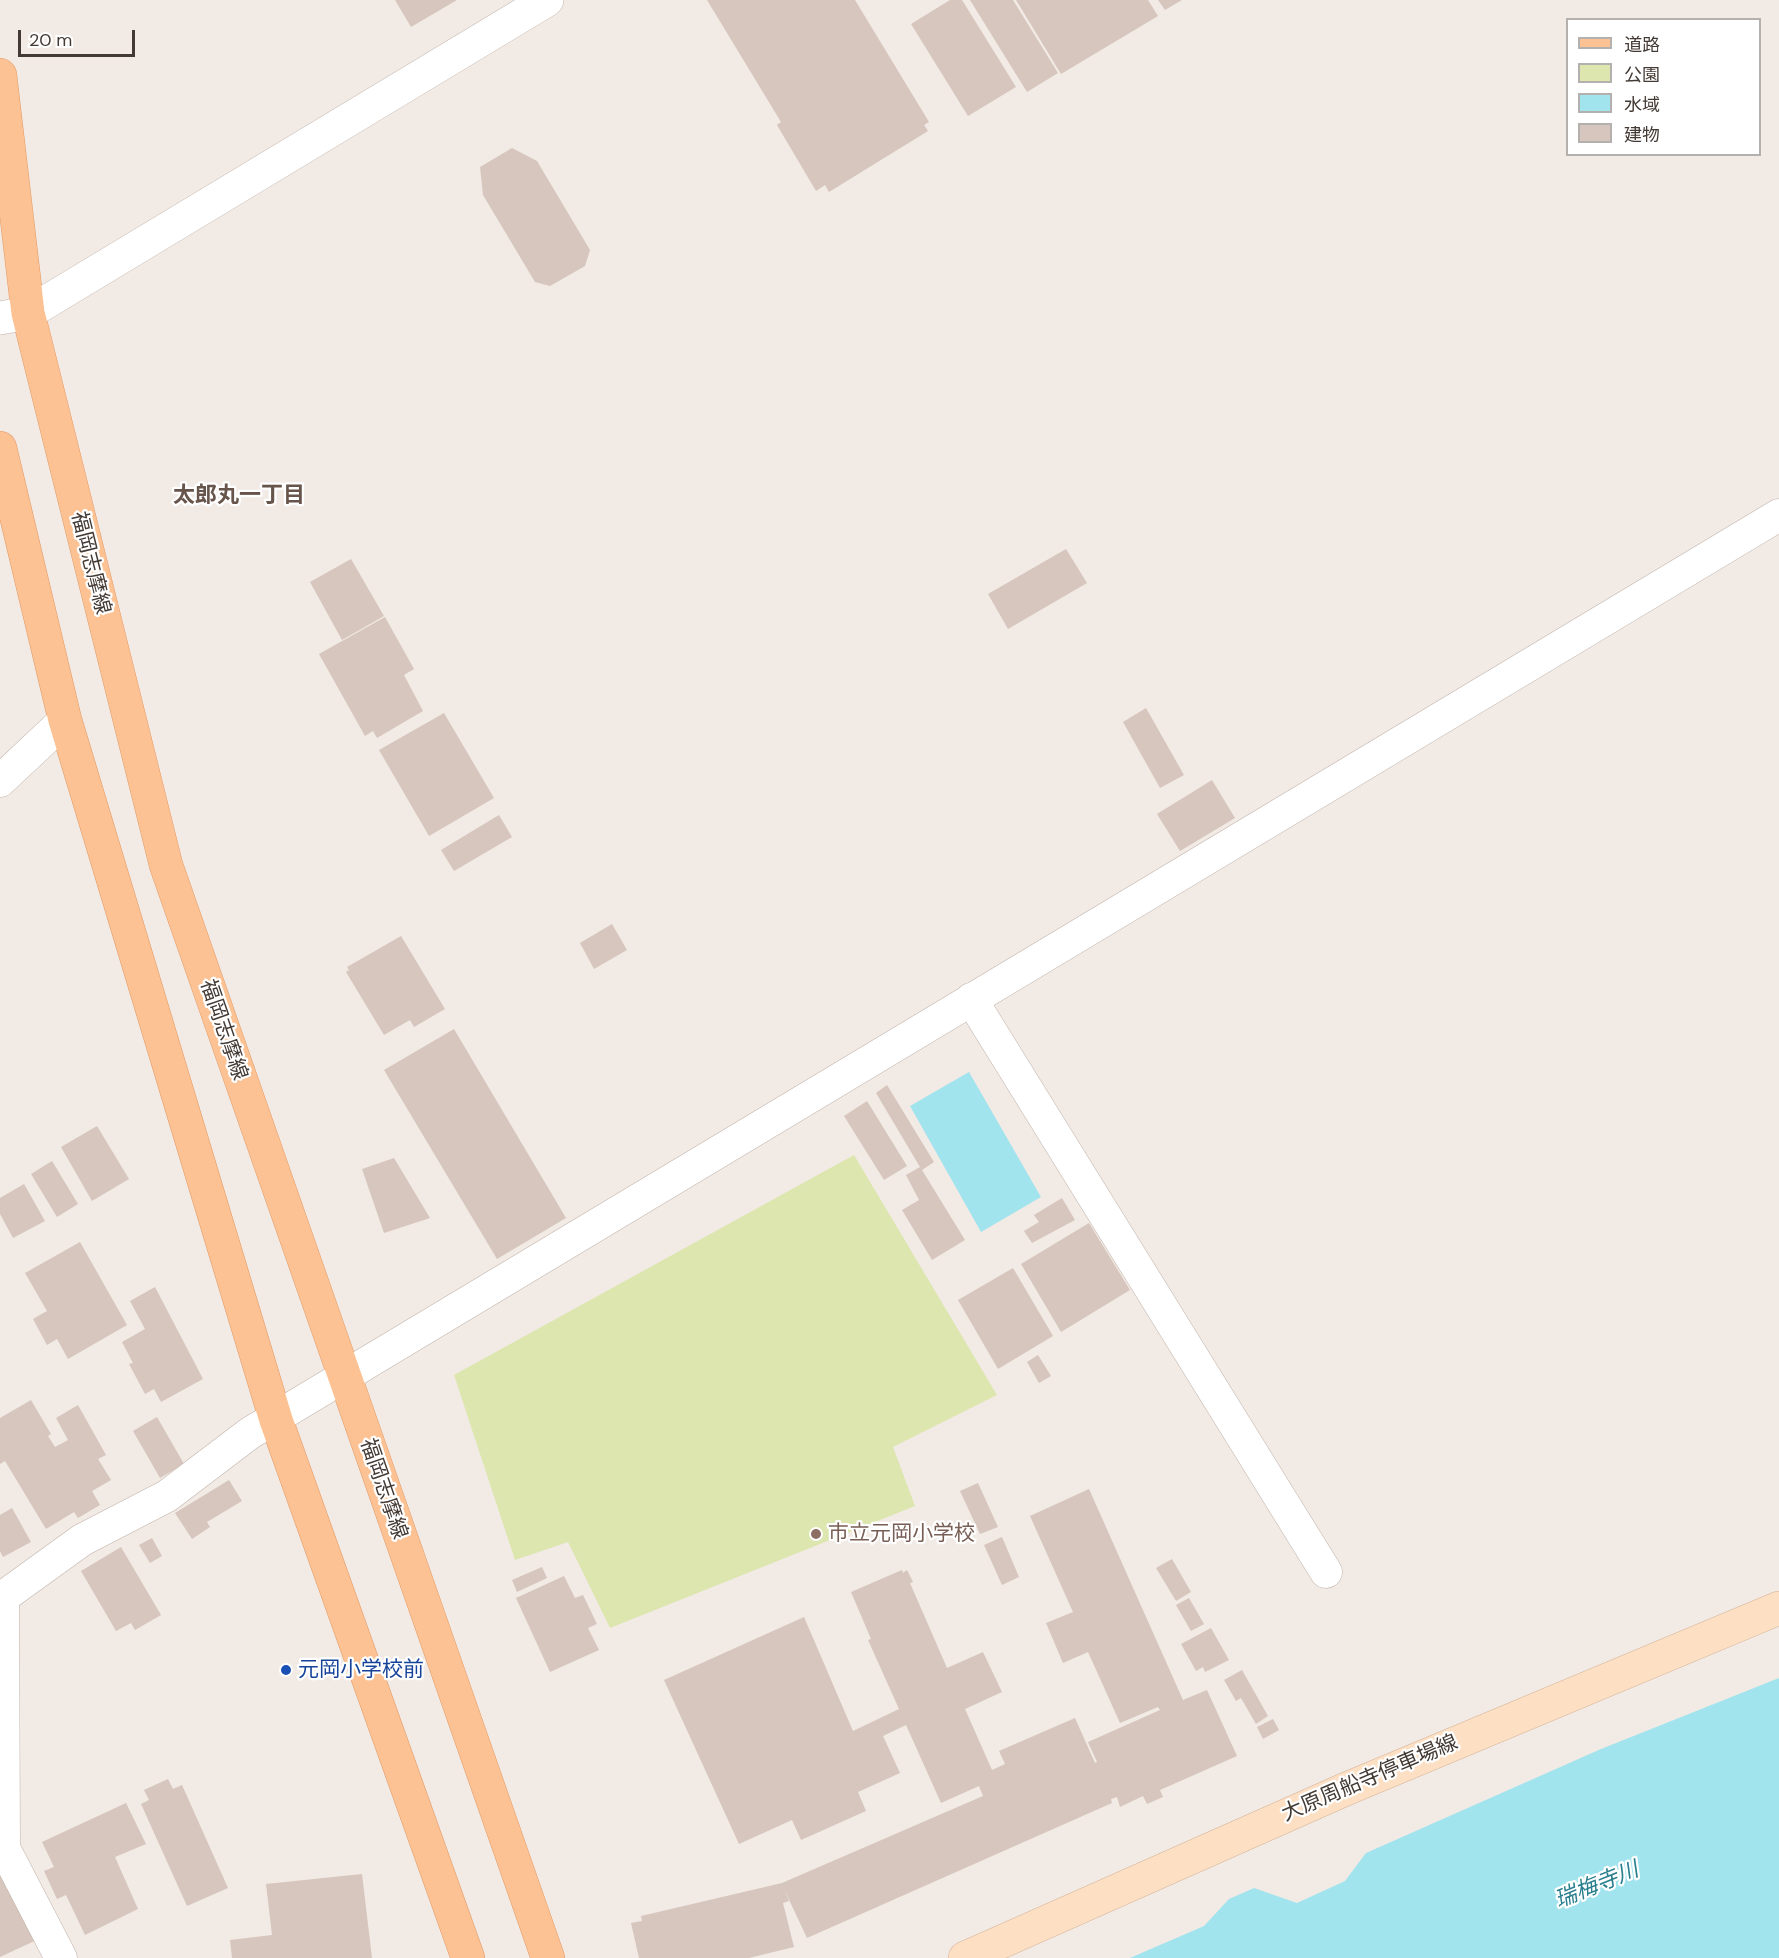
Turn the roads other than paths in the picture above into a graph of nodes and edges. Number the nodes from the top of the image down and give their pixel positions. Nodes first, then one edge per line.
1 (547, 0) edge
2 (0, 75) edge
3 (14, 315) edge
4 (0, 448) edge
5 (1779, 515) edge
6 (65, 720) junction
7 (0, 781) edge
8 (971, 999) junction
9 (344, 1378) junction
10 (276, 1420) junction
11 (1326, 1572) dead end
12 (2, 1597) edge
13 (1779, 1608) edge
14 (61, 1958) edge
15 (468, 1958) edge
16 (548, 1958) edge
17 (965, 1958) edge

1 - 3 street
2 - 3 main road, 福岡志摩線
3 - 9 main road, 福岡志摩線
4 - 6 main road
5 - 8 street
6 - 7 street
6 - 10 main road
8 - 9 street
8 - 11 street
9 - 10 street
9 - 16 main road, 福岡志摩線
10 - 12 street
10 - 15 main road
12 - 14 street
13 - 17 main road, 大原周船寺停車場線

